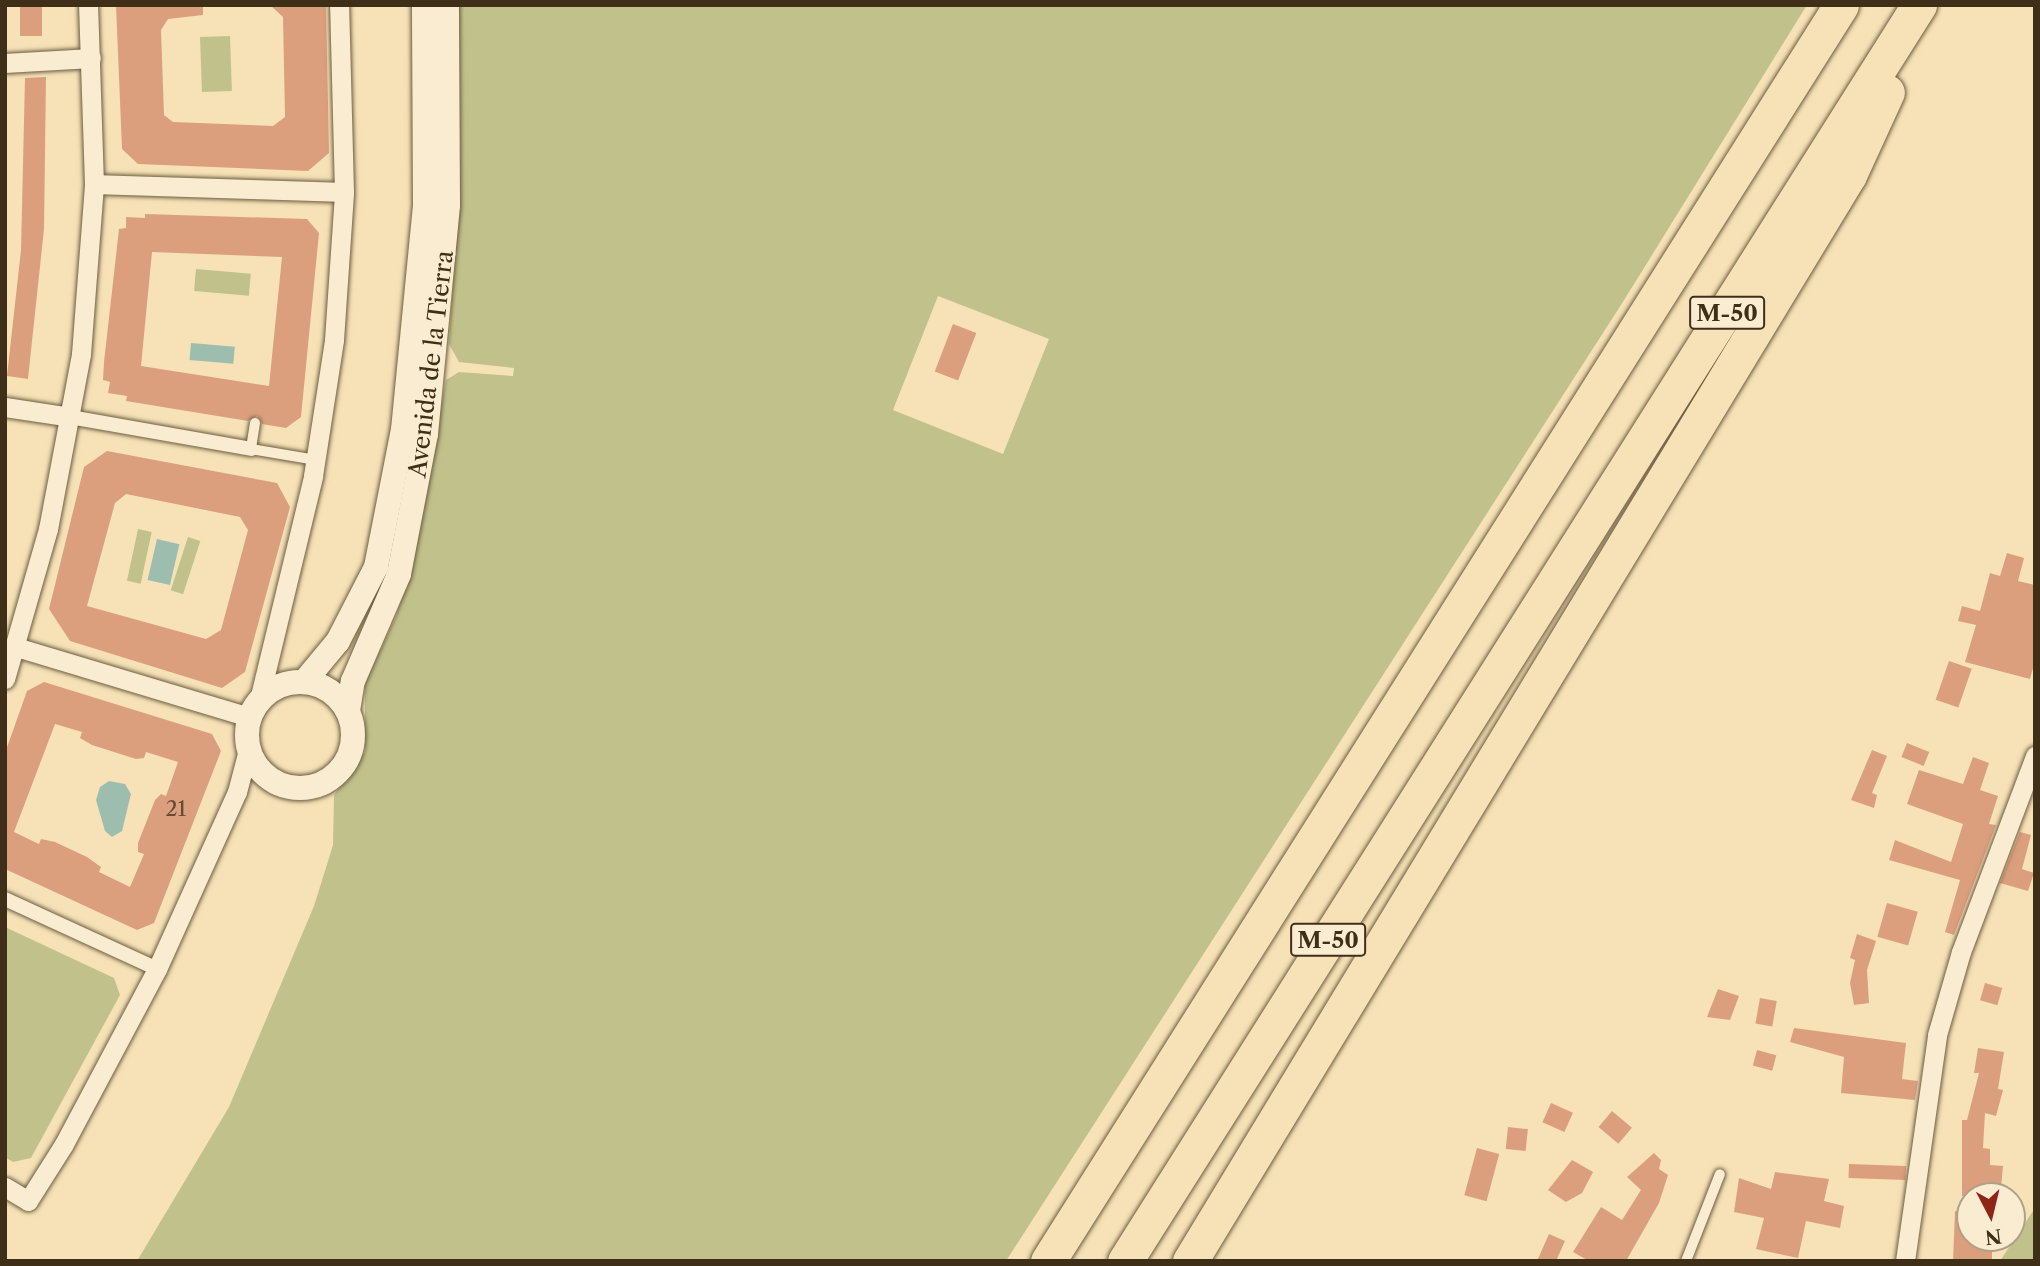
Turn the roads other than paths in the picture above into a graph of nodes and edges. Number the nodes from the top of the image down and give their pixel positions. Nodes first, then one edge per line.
1 (88, 5) edge
2 (339, 5) edge
3 (424, 5) edge
4 (447, 5) edge
5 (1841, 5) edge
6 (1919, 5) edge
7 (1927, 5) edge
8 (91, 58) junction
9 (5, 63) edge
10 (94, 184) junction
11 (344, 192) junction
12 (5, 407) edge
13 (70, 417) junction
14 (256, 423) dead end
15 (251, 449) junction
16 (316, 460) junction
17 (16, 648) junction
18 (5, 679) edge
19 (304, 682) junction
20 (254, 709) junction
21 (348, 711) junction
22 (248, 750) junction
23 (2035, 755) edge
24 (5, 899) edge
25 (157, 969) junction
26 (1720, 1174) dead end
27 (5, 1187) edge
28 (1048, 1261) edge
29 (1125, 1261) edge
30 (1190, 1261) edge
31 (1686, 1261) edge
32 (1905, 1261) edge

1 - 8 street
2 - 11 street
3 - 19 street, Avenida de la Tierra
4 - 21 street, Avenida de la Tierra
5 - 28 highway, M-50
6 - 29 highway, M-50
7 - 30 highway
8 - 9 street
8 - 10 street
10 - 11 street
10 - 13 street
11 - 16 street
12 - 13 street
13 - 15 street
13 - 17 street
14 - 15 lane
15 - 16 lane
16 - 20 street
17 - 18 street
17 - 20 street
19 - 20 street
19 - 21 street
20 - 22 street
21 - 22 street
22 - 25 street
23 - 32 street
24 - 25 street
25 - 27 street
26 - 31 lane

